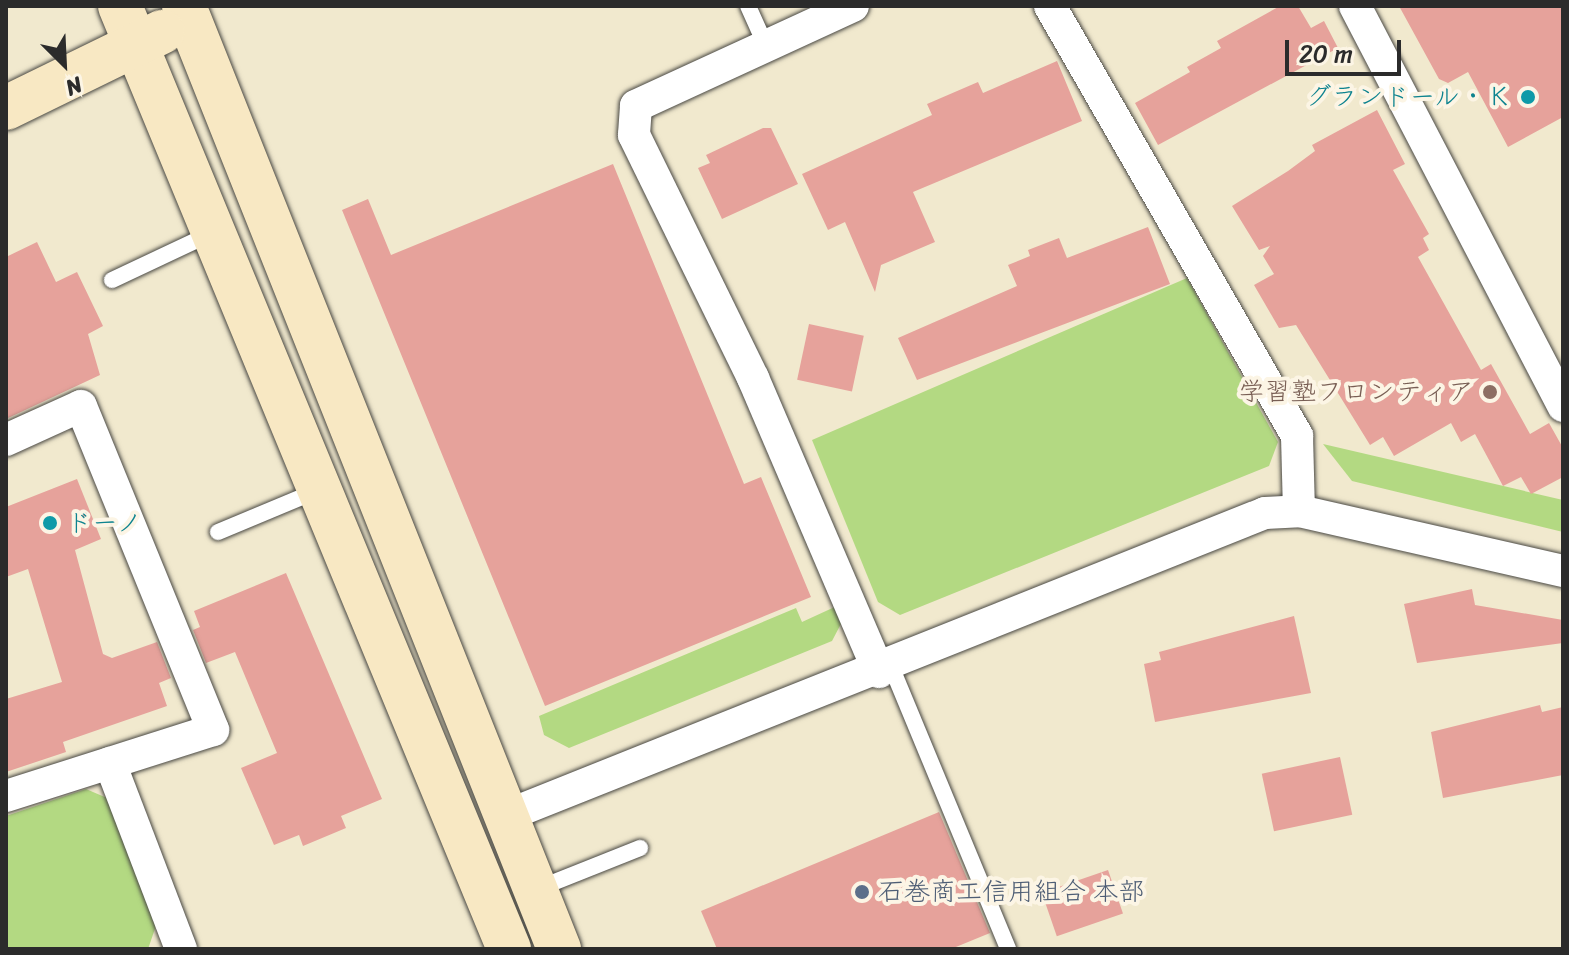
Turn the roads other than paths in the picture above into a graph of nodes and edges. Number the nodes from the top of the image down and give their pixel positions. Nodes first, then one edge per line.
1 (748, 6) edge
2 (853, 6) edge
3 (1050, 6) edge
4 (1355, 6) edge
5 (197, 10) edge
6 (127, 25) edge
7 (766, 46) junction
8 (6, 108) edge
9 (213, 232) junction
10 (112, 280) dead end
11 (1563, 406) edge
12 (6, 440) edge
13 (319, 489) junction
14 (1299, 511) junction
15 (218, 532) dead end
16 (1563, 571) edge
17 (885, 669) junction
18 (110, 763) junction
19 (6, 796) edge
20 (508, 815) junction
21 (640, 848) dead end
22 (536, 890) junction
23 (181, 949) edge
24 (509, 949) edge
25 (559, 949) edge
26 (1008, 949) edge

1 - 7 lane
2 - 7 street
3 - 14 street
4 - 11 street
5 - 6 street
5 - 20 street
6 - 8 street
6 - 9 street
7 - 17 street
9 - 10 lane
9 - 13 street
12 - 18 street
13 - 15 lane
13 - 24 street
14 - 16 street
14 - 17 street
17 - 20 street
17 - 26 lane
18 - 19 street
18 - 23 street
20 - 22 street
21 - 22 lane
22 - 25 street

